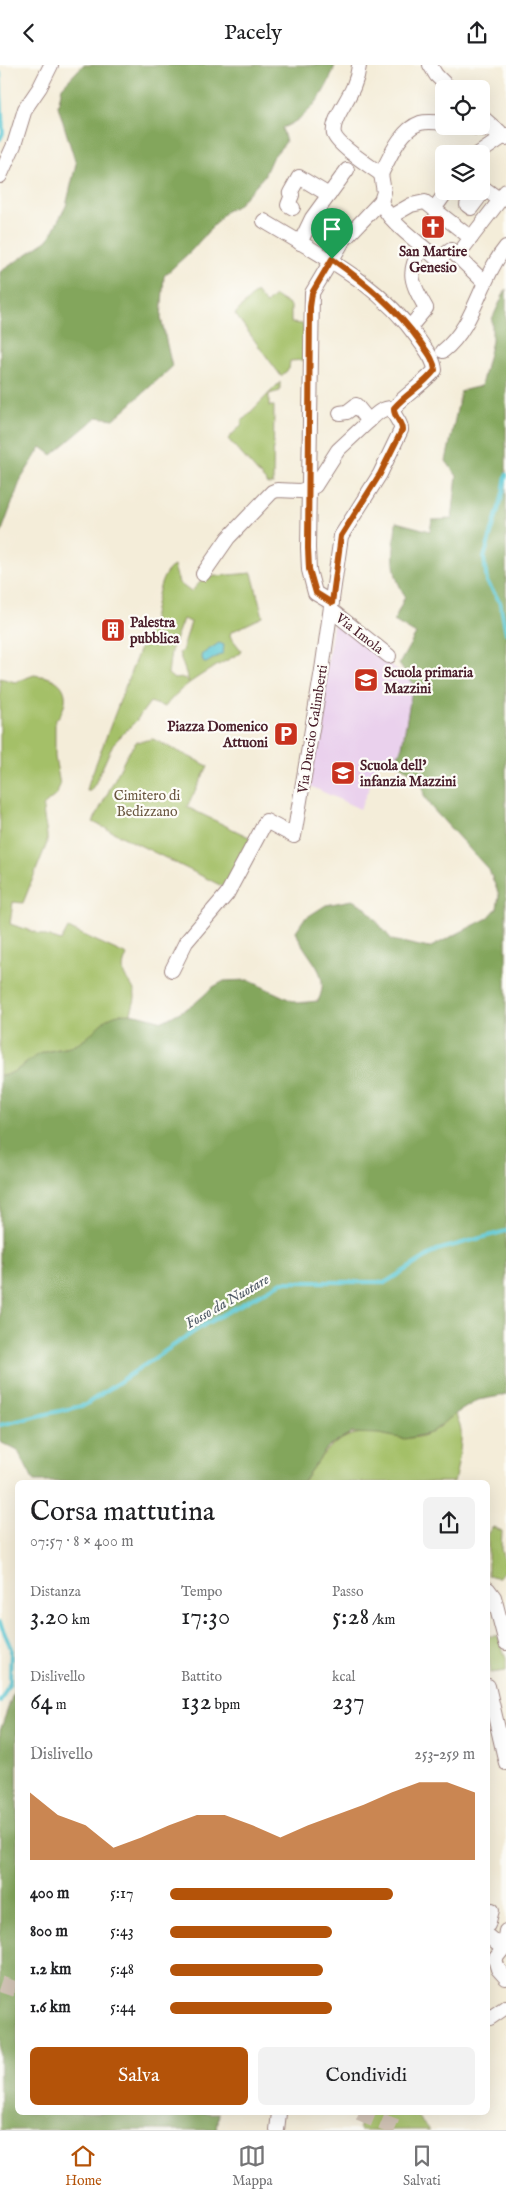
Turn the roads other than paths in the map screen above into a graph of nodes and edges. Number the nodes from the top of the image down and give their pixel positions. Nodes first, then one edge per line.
1 (51, 65) edge
2 (430, 65) edge
3 (359, 66) edge
4 (441, 80) edge
5 (435, 122) edge
6 (490, 123) edge
7 (490, 132) edge
8 (504, 135) edge
9 (490, 145) edge
10 (348, 170) dead end
11 (381, 174) junction
12 (0, 175) edge
13 (490, 191) edge
14 (329, 195) junction
15 (503, 196) edge
16 (437, 200) edge
17 (476, 200) edge
18 (378, 205) junction
19 (467, 205) dead end
20 (430, 206) junction
21 (293, 208) dead end
22 (390, 217) junction
23 (264, 221) dead end
24 (471, 238) junction
25 (300, 243) junction
26 (423, 247) junction
27 (506, 247) edge
28 (446, 255) junction
29 (332, 259) junction
30 (484, 283) junction
31 (410, 327) junction
32 (443, 351) dead end
33 (398, 404) junction
34 (340, 413) dead end
35 (369, 421) junction
36 (309, 487) junction
37 (203, 575) dead end
38 (331, 606) junction
39 (389, 656) dead end
40 (172, 970) dead end
41 (490, 1592) edge
42 (506, 1643) edge
43 (490, 1695) edge
44 (506, 1763) edge
45 (492, 1911) dead end
46 (490, 1922) edge
47 (506, 1931) edge
48 (490, 1936) edge
49 (503, 1949) junction
50 (506, 1978) edge
51 (506, 2007) edge
52 (490, 2018) edge
53 (279, 2115) edge
54 (277, 2130) edge

1 - 12 street
2 - 4 street
3 - 11 street
5 - 11 street
6 - 8 street
7 - 8 street
8 - 9 street
10 - 14 street
11 - 18 street
13 - 15 street
14 - 21 street
14 - 25 street
15 - 24 street
16 - 20 street
17 - 19 street
18 - 22 street
18 - 29 street, Via Imola
20 - 22 street
20 - 24 street
22 - 26 street
23 - 25 street
24 - 28 street
25 - 29 street
26 - 28 street
26 - 31 street
27 - 30 street
28 - 30 street
29 - 31 street
29 - 36 street, Via Imola
30 - 32 street
31 - 33 street
33 - 35 street
33 - 38 street, Via Duccio Galimberti
34 - 35 street
35 - 36 street
36 - 37 street
36 - 38 street, Via Imola
38 - 39 street, Via Imola
38 - 40 street, Via Duccio Galimberti
41 - 42 street
43 - 44 street
45 - 46 street
47 - 49 street
48 - 49 street
49 - 50 street
51 - 52 street
53 - 54 street

